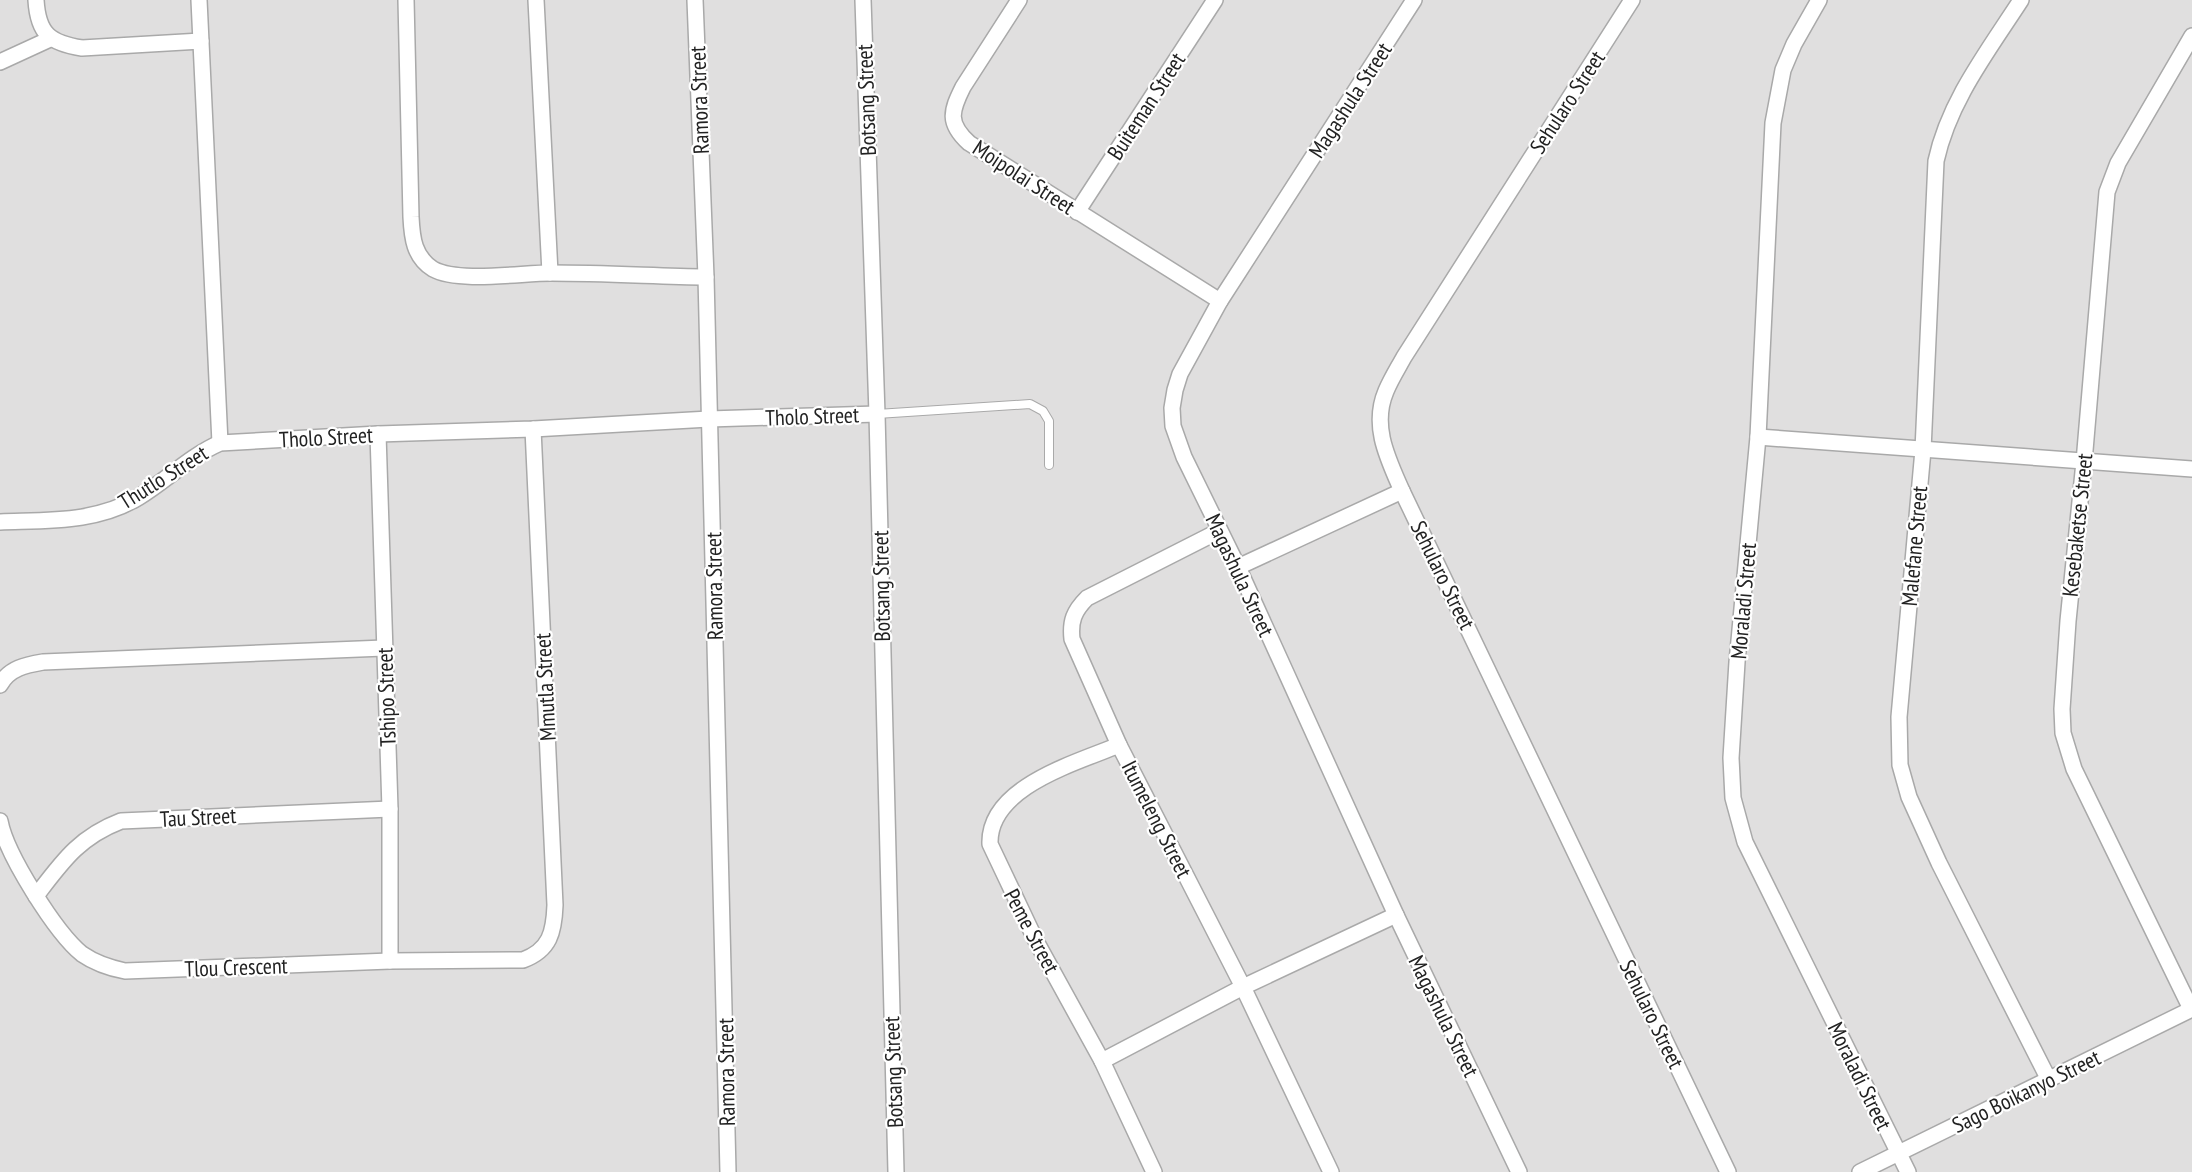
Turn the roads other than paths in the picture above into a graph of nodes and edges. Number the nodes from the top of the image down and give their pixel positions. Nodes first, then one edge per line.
1 (36, 0) edge
2 (199, 0) edge
3 (406, 0) edge
4 (536, 0) edge
5 (695, 0) edge
6 (863, 0) edge
7 (1019, 0) edge
8 (1215, 0) edge
9 (1414, 0) edge
10 (1632, 0) edge
11 (1819, 0) edge
12 (2021, 0) edge
13 (2192, 36) edge
14 (50, 39) junction
15 (201, 41) junction
16 (0, 62) edge
17 (1077, 212) junction
18 (550, 273) junction
19 (706, 277) junction
20 (1220, 301) junction
21 (877, 414) junction
22 (709, 419) junction
23 (533, 429) junction
24 (378, 434) junction
25 (1758, 437) junction
26 (220, 443) junction
27 (1923, 450) junction
28 (2084, 462) junction
29 (1049, 465) dead end
30 (2192, 468) edge
31 (1402, 491) junction
32 (0, 522) edge
33 (1219, 531) junction
34 (1238, 567) junction
35 (384, 648) junction
36 (0, 685) edge
37 (1119, 745) junction
38 (390, 809) junction
39 (0, 821) edge
40 (36, 896) junction
41 (1396, 915) junction
42 (546, 944) joint
43 (390, 961) junction
44 (1243, 987) junction
45 (2192, 1009) edge
46 (1102, 1061) junction
47 (2049, 1080) junction
48 (1899, 1154) junction
49 (728, 1172) edge
50 (896, 1172) edge
51 (1154, 1172) edge
52 (1331, 1172) edge
53 (1519, 1172) edge
54 (1728, 1172) edge
55 (1860, 1172) edge
56 (1908, 1172) edge

1 - 14 street
2 - 15 street
3 - 18 street
4 - 18 street
5 - 19 street, Ramora Street
6 - 21 street, Botsang Street
7 - 17 street, Moipolai Street
8 - 17 street, Buiteman Street
9 - 20 street, Magashula Street
10 - 31 street, Sehularo Street
11 - 25 street, Moraladi Street
12 - 27 street, Malefane Street
13 - 28 street, Kesebaketse Street
14 - 15 street
14 - 16 street
15 - 26 street
17 - 20 street, Moipolai Street
18 - 19 street
19 - 22 street, Ramora Street
20 - 33 street, Magashula Street
21 - 22 street, Tholo Street
21 - 29 lane
21 - 50 street, Botsang Street
22 - 23 street, Tholo Street
22 - 49 street, Ramora Street
23 - 24 street, Tholo Street
23 - 42 street, Mmutla Street
24 - 26 street, Tholo Street
24 - 35 street, Tshipo Street
25 - 27 street
25 - 48 street, Moraladi Street
26 - 32 street, Thutlo Street
27 - 28 street
27 - 47 street, Malefane Street
28 - 30 street
28 - 45 street, Kesebaketse Street
31 - 34 street
31 - 54 street, Sehularo Street
33 - 34 street, Magashula Street
33 - 37 street, Itumeleng Street
34 - 41 street, Magashula Street
35 - 36 street
35 - 38 street, Tshipo Street
37 - 44 street, Itumeleng Street
37 - 46 street, Peme Street
38 - 40 street, Tau Street
38 - 43 street, Tshipo Street
39 - 40 street, Tlou Crescent
40 - 43 street, Tlou Crescent
41 - 44 street
41 - 53 street, Magashula Street
42 - 43 street, Tlou Crescent
44 - 46 street
44 - 52 street, Itumeleng Street
45 - 47 street, Sago Boikanyo Street
46 - 51 street, Peme Street
47 - 48 street, Sago Boikanyo Street
48 - 55 street, Sago Boikanyo Street
48 - 56 street, Moraladi Street

